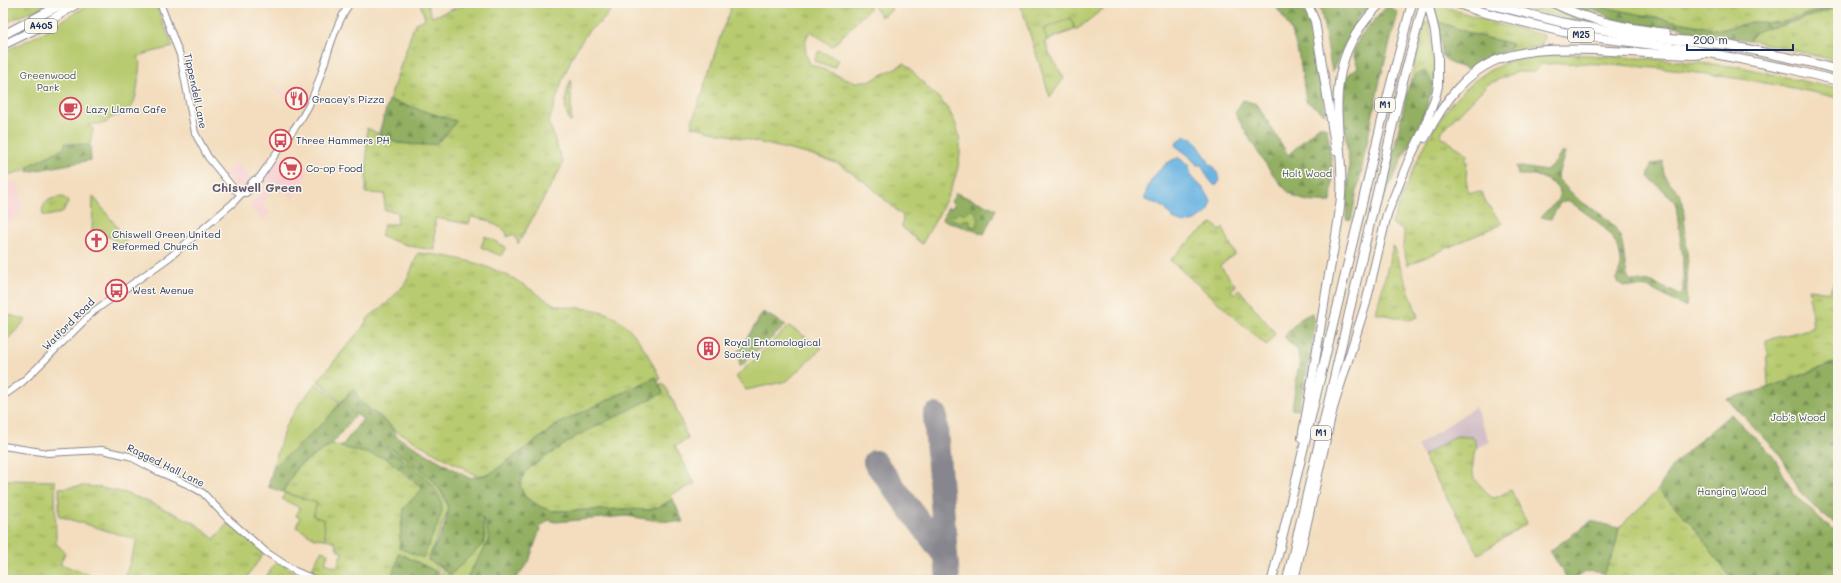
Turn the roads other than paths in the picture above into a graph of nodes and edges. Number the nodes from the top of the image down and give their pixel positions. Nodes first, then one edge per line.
1 (64, 3) edge
2 (78, 3) edge
3 (160, 3) edge
4 (350, 3) edge
5 (1307, 3) edge
6 (1381, 3) edge
7 (1456, 3) edge
8 (1485, 3) edge
9 (1553, 3) edge
10 (1412, 4) edge
11 (1425, 5) edge
12 (3, 35) edge
13 (1690, 40) junction
14 (3, 45) edge
15 (1708, 54) junction
16 (1838, 70) edge
17 (1838, 81) edge
18 (1395, 192) junction
19 (241, 194) junction
20 (1341, 194) junction
21 (3, 396) edge
22 (3, 446) edge
23 (1284, 533) junction
24 (316, 580) edge
25 (1272, 580) edge
26 (1287, 580) edge
27 (1294, 580) edge

1 - 12 highway, A405
2 - 14 highway, A405
3 - 19 street, Tippendell Lane
4 - 19 street, Watford Road
5 - 20 highway
6 - 20 highway
7 - 15 highway, M25
8 - 13 highway, M25
9 - 13 highway
10 - 23 highway, M1
11 - 18 highway
11 - 26 highway, M1
13 - 16 highway, M25
15 - 17 highway, M25
15 - 18 highway
18 - 27 highway
19 - 21 street, Watford Road
20 - 23 highway
22 - 24 street, Ragged Hall Lane
23 - 25 highway, M1

